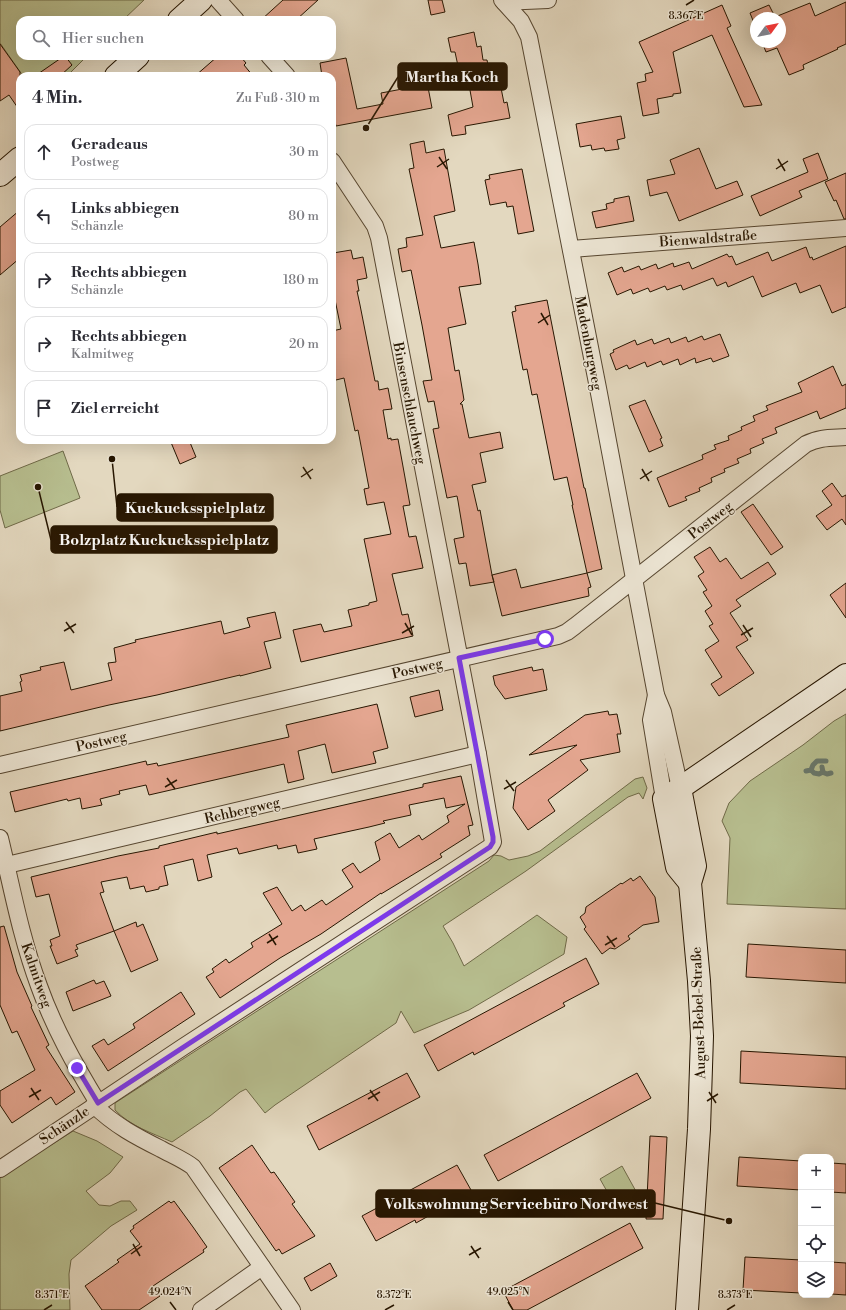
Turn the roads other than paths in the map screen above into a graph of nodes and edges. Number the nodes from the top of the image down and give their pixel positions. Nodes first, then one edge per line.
1 (201, 0) edge
2 (218, 0) edge
3 (548, 0) edge
4 (503, 1) edge
5 (183, 16) edge
6 (232, 16) edge
7 (134, 60) edge
8 (273, 60) edge
9 (120, 72) edge
10 (283, 72) edge
11 (16, 161) edge
12 (336, 167) edge
13 (0, 175) edge
14 (846, 228) edge
15 (571, 249) junction
16 (846, 437) edge
17 (634, 579) junction
18 (459, 658) junction
19 (846, 675) edge
20 (478, 754) junction
21 (0, 765) edge
22 (672, 793) junction
23 (0, 838) edge
24 (7, 865) junction
25 (96, 1104) junction
26 (0, 1168) edge
27 (262, 1267) junction
28 (201, 1310) edge
29 (292, 1310) edge
30 (687, 1310) edge

1 - 5 street
2 - 6 street
3 - 4 street
4 - 15 street, Madenburgweg
7 - 9 street
8 - 10 street
11 - 13 street
12 - 18 street, Binsenschlauchweg
14 - 15 street, Bienwaldstraße
15 - 17 street, Madenburgweg
16 - 17 street, Postweg
17 - 18 street, Postweg
17 - 22 street, Madenburgweg
18 - 20 street, Schänzle
18 - 21 street, Postweg
19 - 22 street
20 - 24 street, Rehbergweg
20 - 25 street, Schänzle
22 - 30 street, August-Bebel-Straße
23 - 24 street, Kalmitweg
24 - 25 street, Kalmitweg
25 - 26 street, Schänzle
25 - 27 street, Kalmitweg
27 - 28 street
27 - 29 street, Kalmitweg

